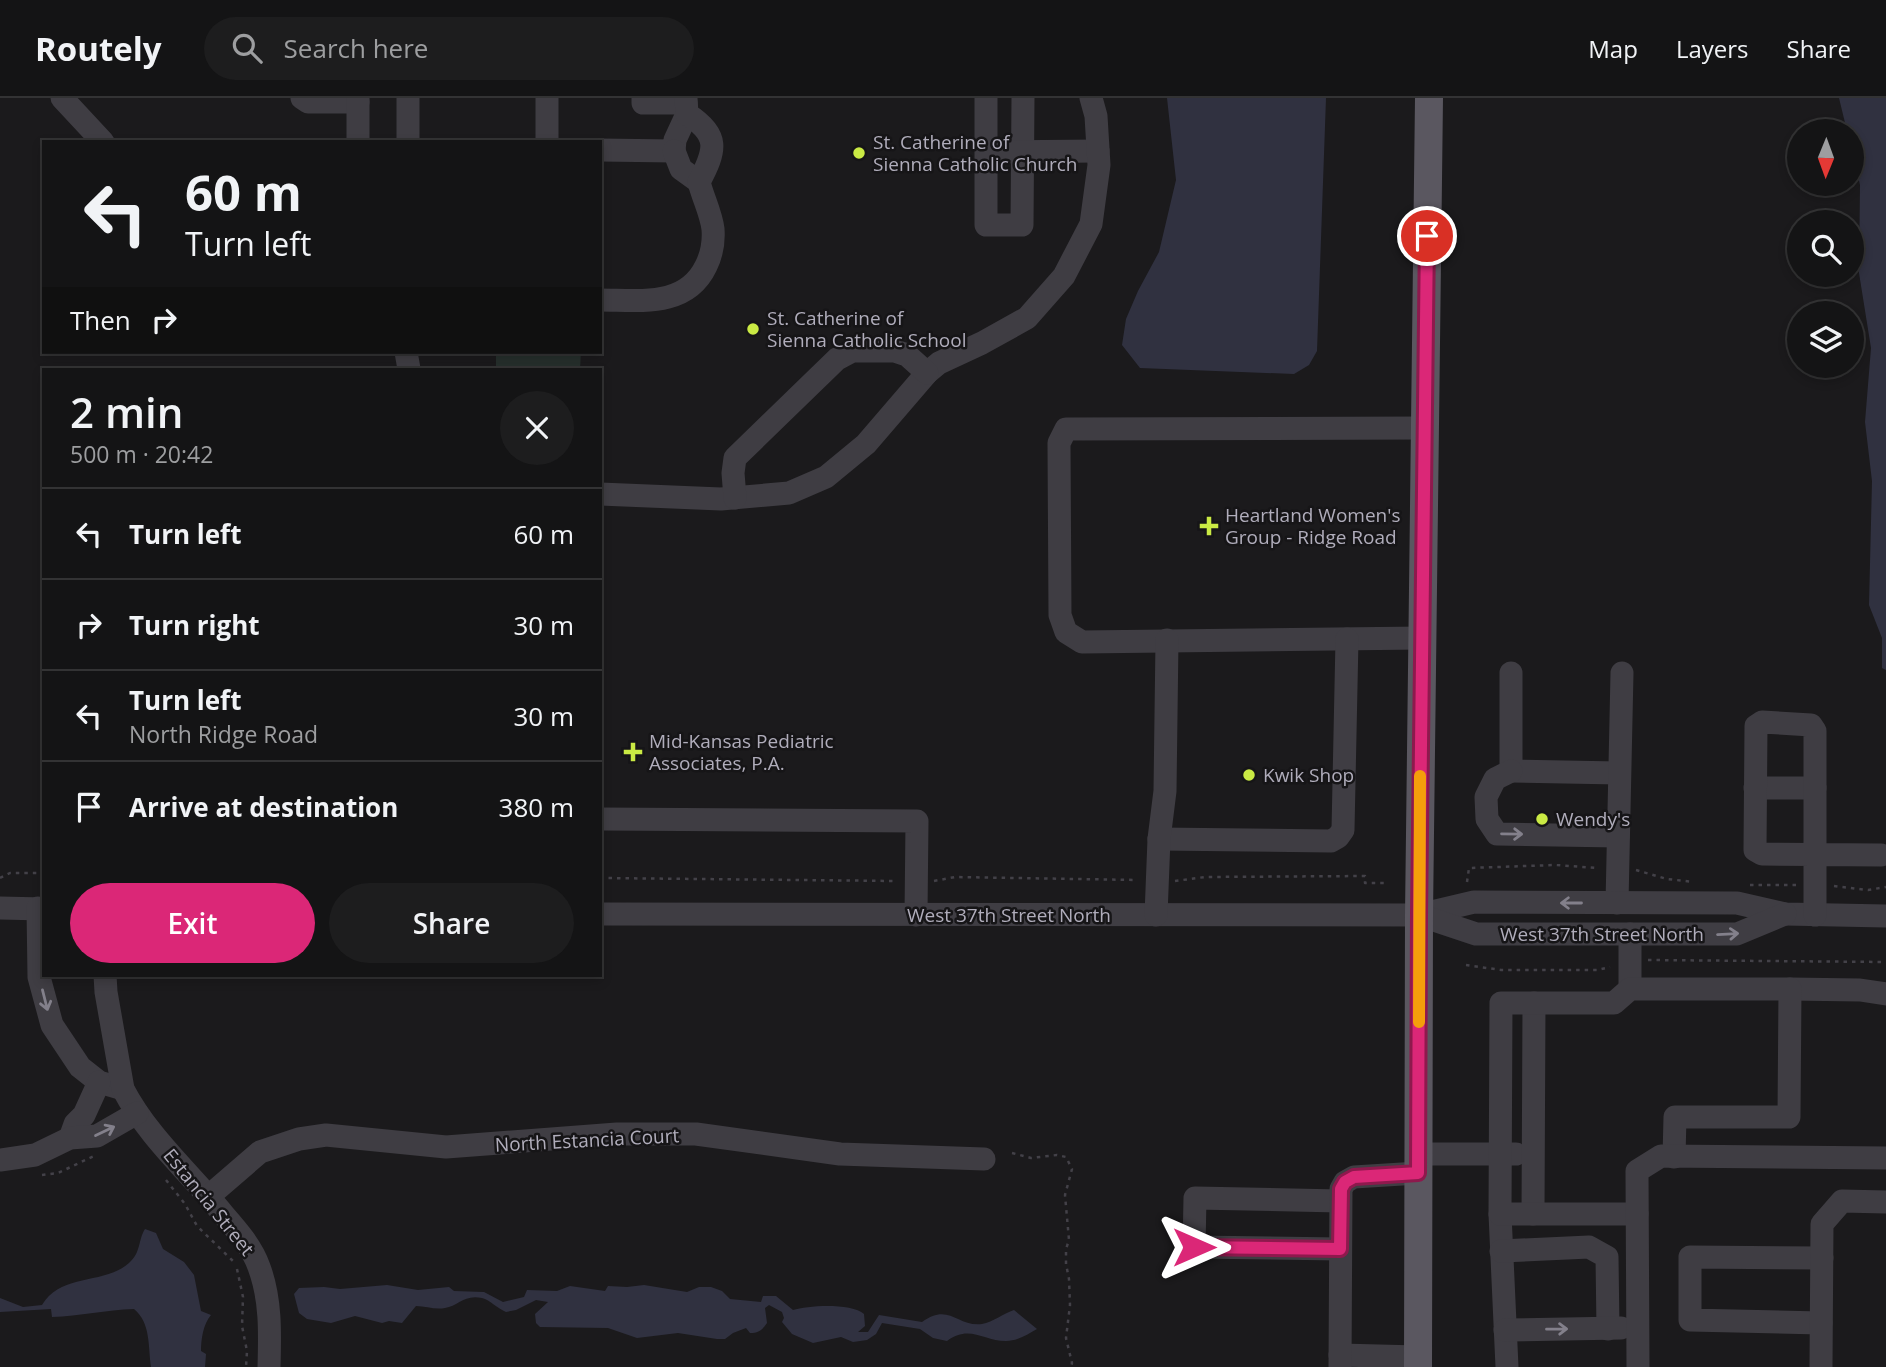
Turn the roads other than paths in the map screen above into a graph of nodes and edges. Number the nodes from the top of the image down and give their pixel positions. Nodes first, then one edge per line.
1 (62, 98) edge
2 (302, 98) edge
3 (408, 98) edge
4 (547, 98) edge
5 (643, 98) edge
6 (986, 98) edge
7 (1023, 98) edge
8 (1091, 98) edge
9 (1429, 98) edge
10 (358, 100) edge
11 (686, 105) edge
12 (101, 140) edge
13 (358, 140) edge
14 (408, 140) edge
15 (547, 140) edge
16 (602, 150) edge
17 (1098, 151) junction
18 (674, 152) junction
19 (986, 152) junction
20 (1022, 152) junction
21 (699, 182) junction
22 (602, 300) edge
23 (927, 373) junction
24 (1424, 428) junction
25 (602, 494) edge
26 (735, 498) junction
27 (1422, 638) junction
28 (1347, 639) junction
29 (1167, 640) junction
30 (1511, 673) dead end
31 (1622, 673) dead end
32 (1511, 771) junction
33 (1619, 772) junction
34 (1755, 788) junction
35 (1815, 788) junction
36 (602, 819) edge
37 (1618, 836) junction
38 (1159, 839) junction
39 (1814, 855) junction
40 (1881, 855) dead end
41 (1617, 903) junction
42 (0, 908) edge
43 (41, 909) edge
44 (602, 914) edge
45 (1785, 914) junction
46 (916, 915) junction
47 (1156, 915) junction
48 (1419, 915) junction
49 (1815, 915) junction
50 (1886, 916) edge
51 (1630, 934) junction
52 (105, 977) edge
53 (1630, 989) junction
54 (1790, 989) junction
55 (1886, 994) edge
56 (1534, 1003) junction
57 (99, 1082) junction
58 (123, 1090) junction
59 (137, 1113) junction
60 (70, 1138) junction
61 (1500, 1154) junction
62 (1533, 1154) junction
63 (1674, 1157) junction
64 (984, 1158) dead end
65 (1886, 1158) edge
66 (0, 1160) edge
67 (1418, 1164) junction
68 (209, 1196) junction
69 (1340, 1201) junction
70 (1886, 1202) edge
71 (1500, 1214) junction
72 (1533, 1214) junction
73 (1637, 1214) junction
74 (1340, 1249) junction
75 (1501, 1251) junction
76 (1822, 1258) junction
77 (1821, 1323) junction
78 (1638, 1327) junction
79 (1608, 1329) junction
80 (1505, 1330) junction
81 (1340, 1361) edge
82 (1418, 1362) edge
83 (269, 1367) edge
84 (1507, 1367) edge
85 (1638, 1367) edge
86 (1821, 1367) edge

1 - 12 street
2 - 10 street
3 - 14 street
4 - 15 street
5 - 11 street
6 - 19 street
7 - 20 street
8 - 17 street
9 - 24 main road
10 - 13 street
11 - 18 street
11 - 21 street
16 - 18 street
17 - 20 street
17 - 23 street
18 - 21 street
19 - 20 street
19 - 20 street
21 - 22 street
23 - 26 street
23 - 26 street
24 - 27 main road
24 - 29 street
25 - 26 street
27 - 28 street
27 - 48 main road
28 - 29 street
28 - 38 street
29 - 38 street
30 - 32 street
31 - 33 street
32 - 33 street
32 -> 37 street
33 - 37 street
34 - 35 street
34 - 35 street
34 - 39 street
35 - 39 street
36 - 46 street
37 - 41 street
38 - 47 street
39 - 40 street
39 - 49 street
41 - 45 street, West 37th Street North
41 -> 48 street, West 37th Street North
42 - 43 street
43 -> 57 street
44 - 46 street, West 37th Street North
45 - 49 street, West 37th Street North
51 -> 45 street, West 37th Street North
46 - 47 street, West 37th Street North
47 - 48 street, West 37th Street North
48 - 51 street, West 37th Street North
48 - 67 main road
49 - 50 street, West 37th Street North
51 - 53 street
52 - 58 street, Estancia Street
53 - 54 street
53 - 56 street
54 - 55 street
54 - 63 street
56 - 61 street
56 - 62 street
57 - 58 street
57 - 60 street
58 - 59 street, Estancia Street
60 -> 59 street
59 - 68 street, Estancia Street
60 - 66 street
61 - 62 street
61 - 67 street
61 - 71 street
62 - 72 street
63 - 65 street
63 - 73 street
64 - 68 street, North Estancia Court
67 - 69 street
67 - 82 main road
68 - 83 street, Estancia Street
69 - 74 street
69 - 74 street
70 - 76 street
71 - 72 street
71 - 75 street
72 - 73 street
73 - 78 street
74 - 81 street
75 - 79 street
75 - 80 street
76 - 77 street
76 - 77 street
77 - 86 street
78 - 79 street
78 - 85 street
80 -> 79 street
80 - 84 street
81 - 82 street

